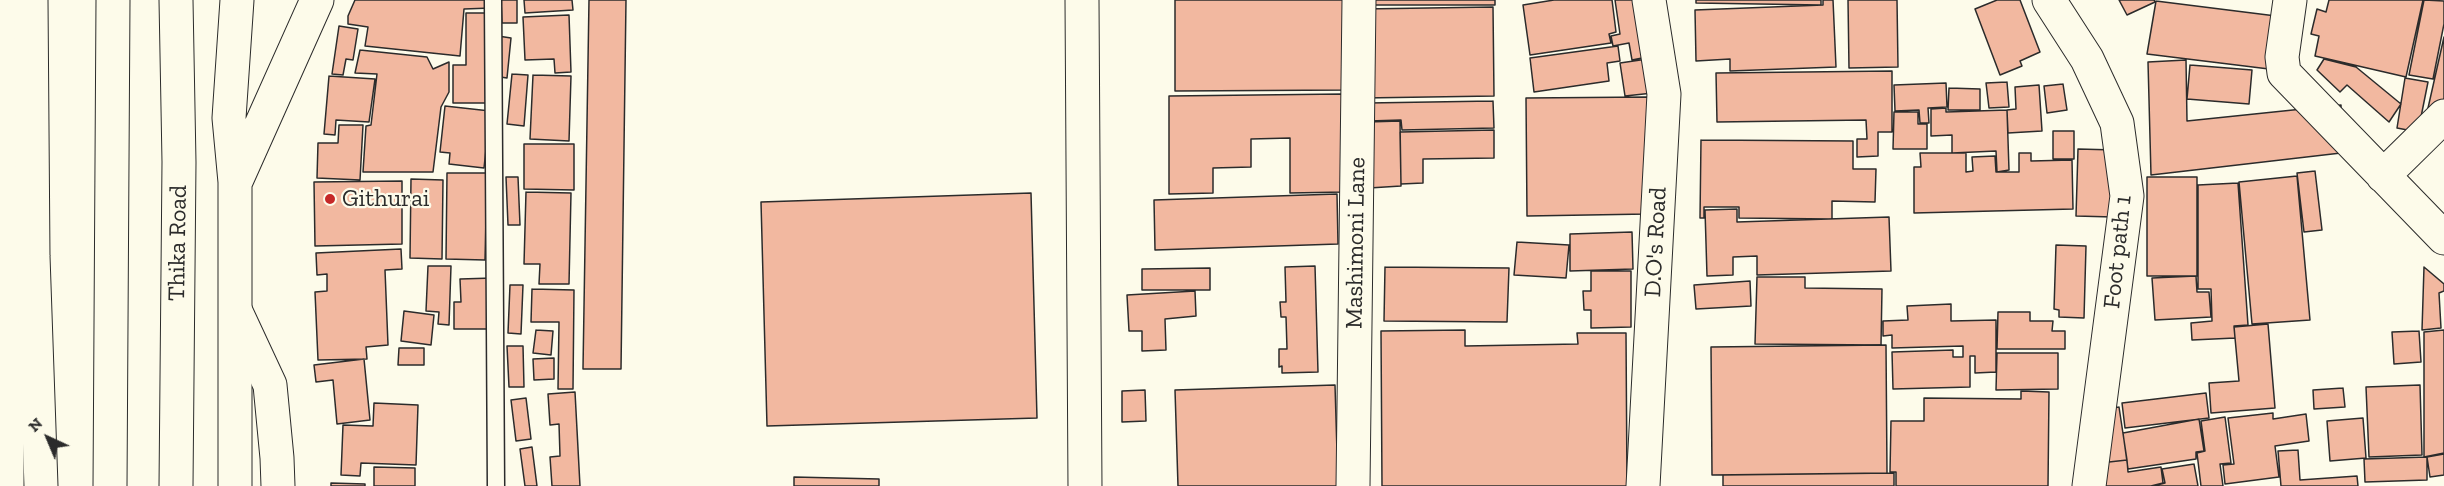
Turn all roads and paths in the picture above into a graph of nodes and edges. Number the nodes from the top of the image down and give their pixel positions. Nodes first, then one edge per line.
1 (15, 0) edge
2 (32, 0) edge
3 (113, 0) edge
4 (176, 0) edge
5 (237, 0) edge
6 (317, 0) edge
7 (493, 0) edge
8 (1082, 0) edge
9 (1359, 0) edge
10 (1649, 0) edge
11 (2049, 0) edge
12 (2290, 0) edge
13 (2444, 116) edge
14 (2383, 176) junction
15 (235, 182) junction
16 (2444, 238) edge
17 (237, 312) junction
18 (7, 486) edge
19 (41, 486) edge
20 (110, 486) edge
21 (176, 486) edge
22 (235, 486) edge
23 (278, 486) edge
24 (496, 486) edge
25 (1085, 486) edge
26 (1353, 486) edge
27 (1643, 486) edge
28 (2089, 486) edge

1 - 18 main road
2 - 19 main road
3 - 20 main road
4 - 21 main road, Thika Road
5 - 15 main road
6 - 15 main road
7 - 24 lane
8 - 25 main road
9 - 26 main road, Mashimoni Lane
10 - 27 main road, D.O's Road
11 - 28 main road, Foot path 1
12 - 14 main road
13 - 14 main road
14 - 16 main road
15 - 17 main road
17 - 22 main road
17 - 23 main road

